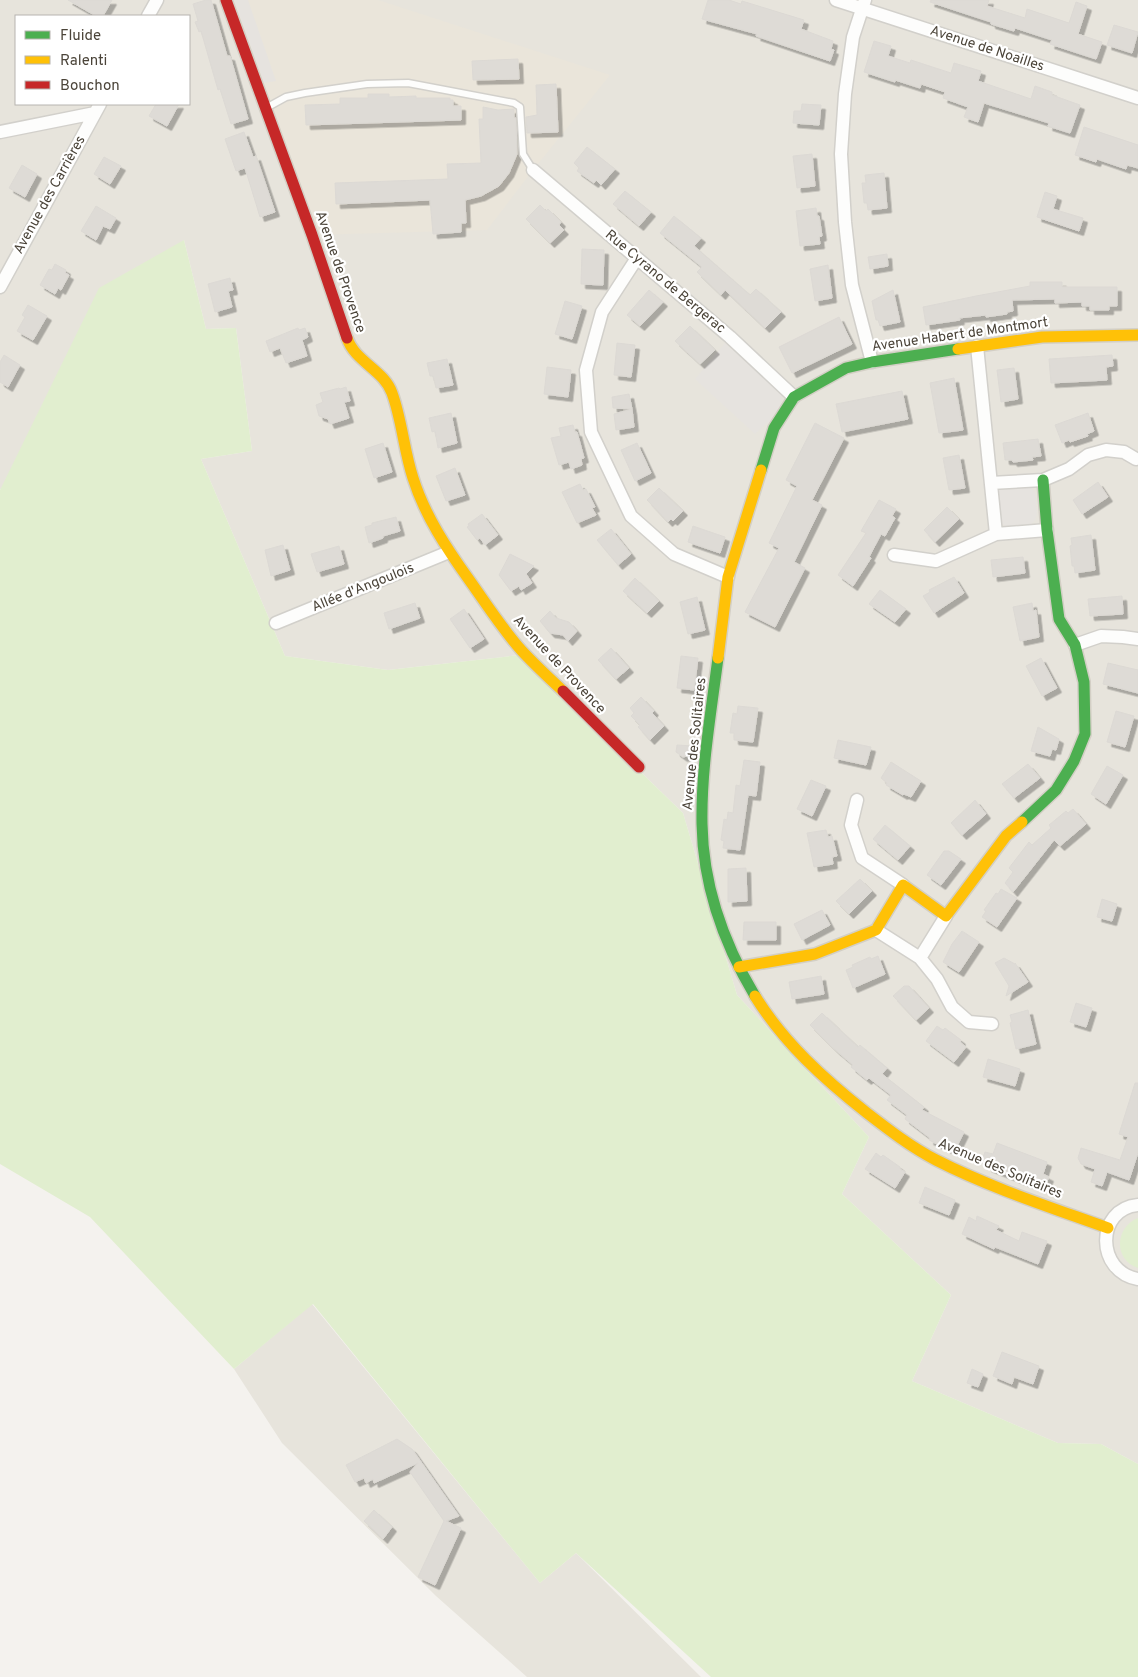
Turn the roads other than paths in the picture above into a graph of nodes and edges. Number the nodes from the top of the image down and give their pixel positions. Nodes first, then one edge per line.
1 (157, 0) edge
2 (226, 0) edge
3 (836, 0) edge
4 (864, 4) edge
5 (149, 15) edge
6 (1138, 98) edge
7 (265, 108) junction
8 (97, 109) edge
9 (0, 132) edge
10 (533, 170) joint
11 (637, 258) junction
12 (0, 287) edge
13 (1138, 335) edge
14 (976, 346) junction
15 (872, 362) junction
16 (794, 397) junction
17 (1136, 458) dead end
18 (1043, 480) junction
19 (991, 483) junction
20 (1047, 530) junction
21 (996, 534) junction
22 (449, 552) junction
23 (894, 556) dead end
24 (728, 577) junction
25 (276, 623) dead end
26 (1138, 639) edge
27 (1074, 645) junction
28 (639, 768) dead end
29 (858, 800) dead end
30 (903, 885) junction
31 (946, 916) junction
32 (876, 930) junction
33 (920, 958) junction
34 (738, 968) junction
35 (992, 1024) dead end
36 (1138, 1205) edge
37 (1108, 1228) junction
38 (1138, 1279) edge

1 - 5 street
2 - 7 street, Avenue de Provence
3 - 4 street, Avenue de Noailles
4 - 6 street, Avenue de Noailles
4 - 15 street
7 - 10 lane
7 - 22 street, Avenue de Provence
8 - 9 street
8 - 12 street, Avenue des Carrières
10 - 11 street, Rue Cyrano de Bergerac
11 - 16 street, Rue Cyrano de Bergerac
11 - 24 street
13 - 14 street, Avenue Habert de Montmort
14 - 15 street, Avenue Habert de Montmort
14 - 19 street
15 - 16 street, Avenue Habert de Montmort
16 - 24 street, Avenue des Solitaires
17 - 18 street
18 - 19 street
18 - 20 street
19 - 21 street
20 - 21 street
20 - 27 street
21 - 23 street
22 - 25 street, Allée d'Angoulois
22 - 28 street, Avenue de Provence
24 - 34 street, Avenue des Solitaires
26 - 27 street
27 - 31 street
29 - 30 street
30 - 31 street
30 - 32 street
31 - 33 street
32 - 33 street
32 - 34 street
33 - 35 street
34 - 37 street, Avenue des Solitaires
36 - 37 street
37 - 38 street

